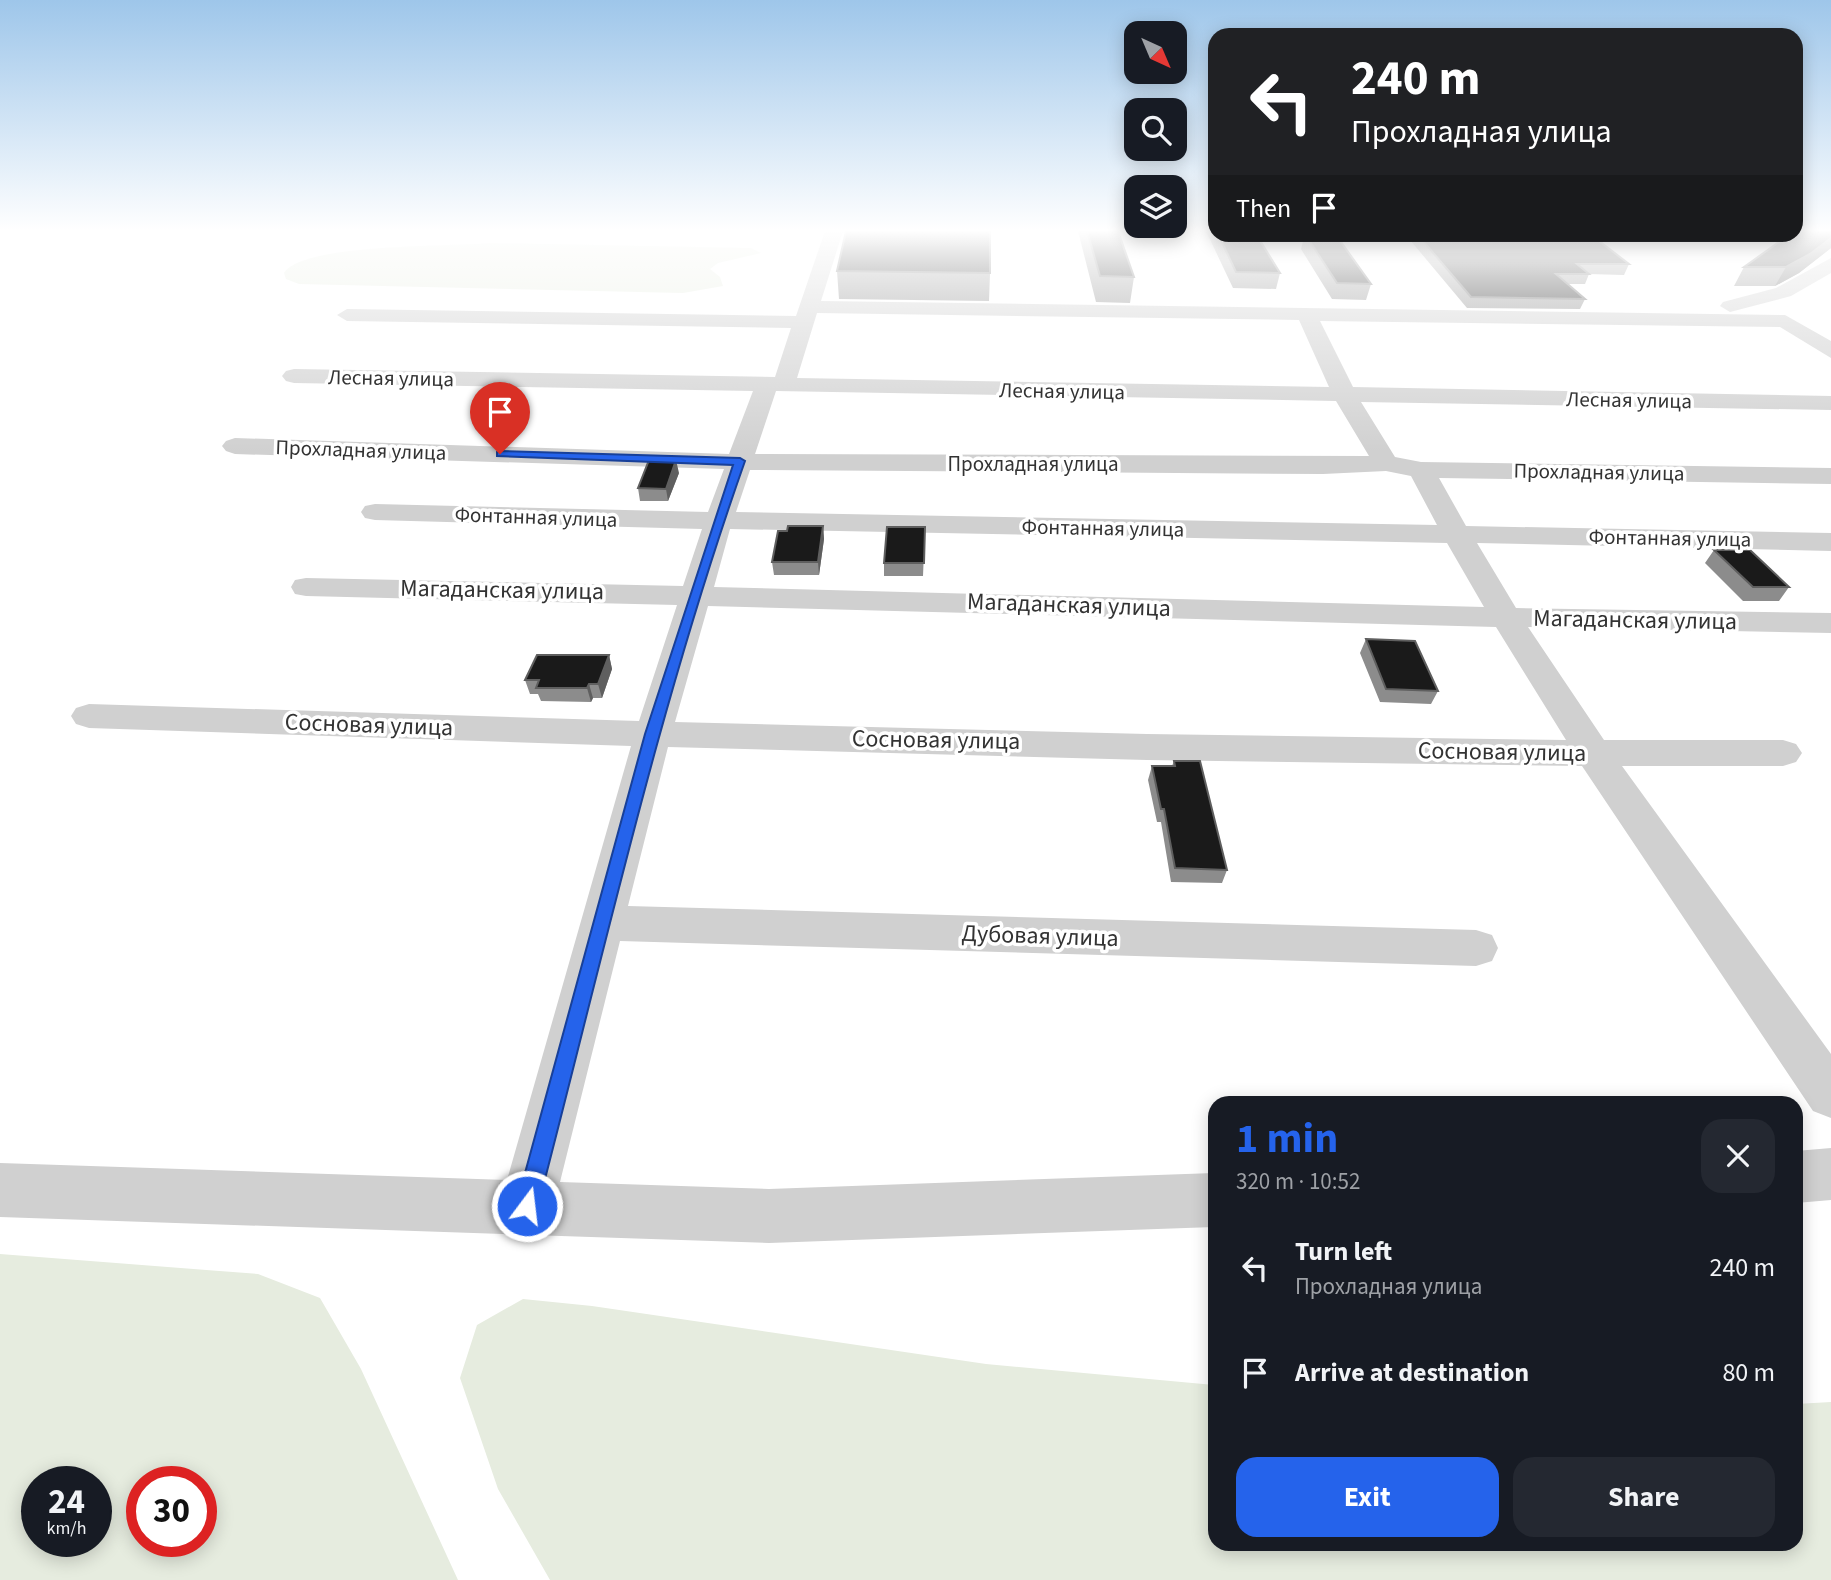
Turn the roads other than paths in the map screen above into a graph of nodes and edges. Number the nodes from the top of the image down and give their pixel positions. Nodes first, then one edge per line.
1 (809, 305) edge
2 (1738, 305) edge
3 (1306, 313) junction
4 (806, 314) junction
5 (347, 315) dead end
6 (1677, 319) junction
7 (1831, 351) edge
8 (294, 376) dead end
9 (776, 382) junction
10 (1345, 396) junction
11 (1831, 402) edge
12 (235, 446) dead end
13 (740, 461) junction
14 (1404, 467) junction
15 (1831, 476) edge
16 (375, 512) dead end
17 (718, 522) junction
18 (1454, 533) junction
19 (1831, 542) edge
20 (306, 587) dead end
21 (698, 594) junction
22 (1507, 619) junction
23 (1831, 623) edge
24 (89, 716) dead end
25 (653, 734) junction
26 (1783, 753) dead end
27 (1592, 754) junction
28 (604, 923) junction
29 (1476, 948) dead end
30 (1831, 1096) edge
31 (1831, 1174) edge
32 (1803, 1176) edge
33 (0, 1190) edge
34 (1208, 1200) edge
35 (527, 1206) junction

1 - 4 street
2 - 6 street
3 - 4 street
3 - 6 street
3 - 10 street
4 - 5 street
4 - 9 street
6 - 7 street
8 - 9 street, Лесная улица
9 - 10 street, Лесная улица
9 - 13 street
10 - 11 street, Лесная улица
10 - 14 street
12 - 13 street, Прохладная улица
13 - 14 street, Прохладная улица
13 - 17 street
14 - 15 street, Прохладная улица
14 - 18 street
16 - 17 street, Фонтанная улица
17 - 18 street, Фонтанная улица
17 - 21 street
18 - 19 street, Фонтанная улица
18 - 22 street
20 - 21 street, Магаданская улица
21 - 22 street, Магаданская улица
21 - 25 street
22 - 23 street, Магаданская улица
22 - 27 street
24 - 25 street, Сосновая улица
25 - 27 street, Сосновая улица
25 - 28 street
26 - 27 street, Сосновая улица
27 - 30 street
28 - 29 street, Дубовая улица
28 - 35 street
31 - 32 street
33 - 35 street
34 - 35 street

